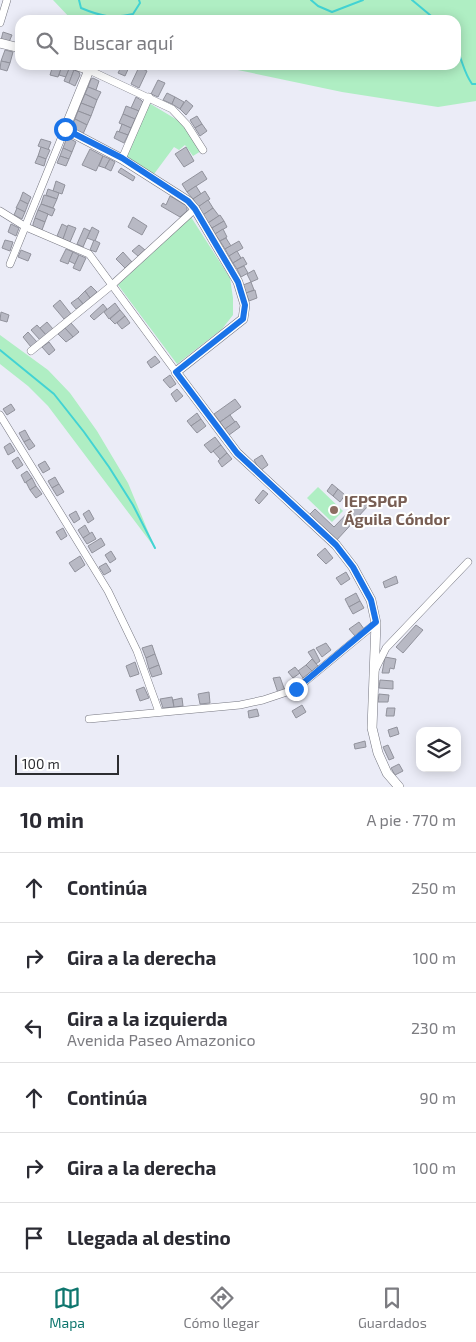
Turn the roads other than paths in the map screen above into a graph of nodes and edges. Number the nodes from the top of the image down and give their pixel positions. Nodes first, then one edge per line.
1 (7, 0) edge
2 (0, 23) edge
3 (0, 43) edge
4 (15, 47) edge
5 (88, 70) joint
6 (149, 97) junction
7 (65, 129) junction
8 (203, 150) dead end
9 (122, 158) junction
10 (195, 209) junction
11 (0, 211) edge
12 (26, 227) junction
13 (10, 264) dead end
14 (112, 285) junction
15 (31, 351) dead end
16 (176, 372) junction
17 (0, 415) edge
18 (468, 562) dead end
19 (376, 622) junction
20 (375, 671) junction
21 (159, 712) junction
22 (89, 719) dead end
23 (399, 787) edge

1 - 2 street
3 - 4 street
5 - 6 street
5 - 7 street
6 - 8 street
6 - 9 street
7 - 9 street
7 - 12 street
9 - 10 street
10 - 14 street
10 - 16 street
11 - 12 street
12 - 13 street
12 - 14 street
14 - 15 street
14 - 16 street
16 - 19 street
17 - 21 street
18 - 20 street
19 - 20 street
19 - 21 street
20 - 23 street
21 - 22 street

